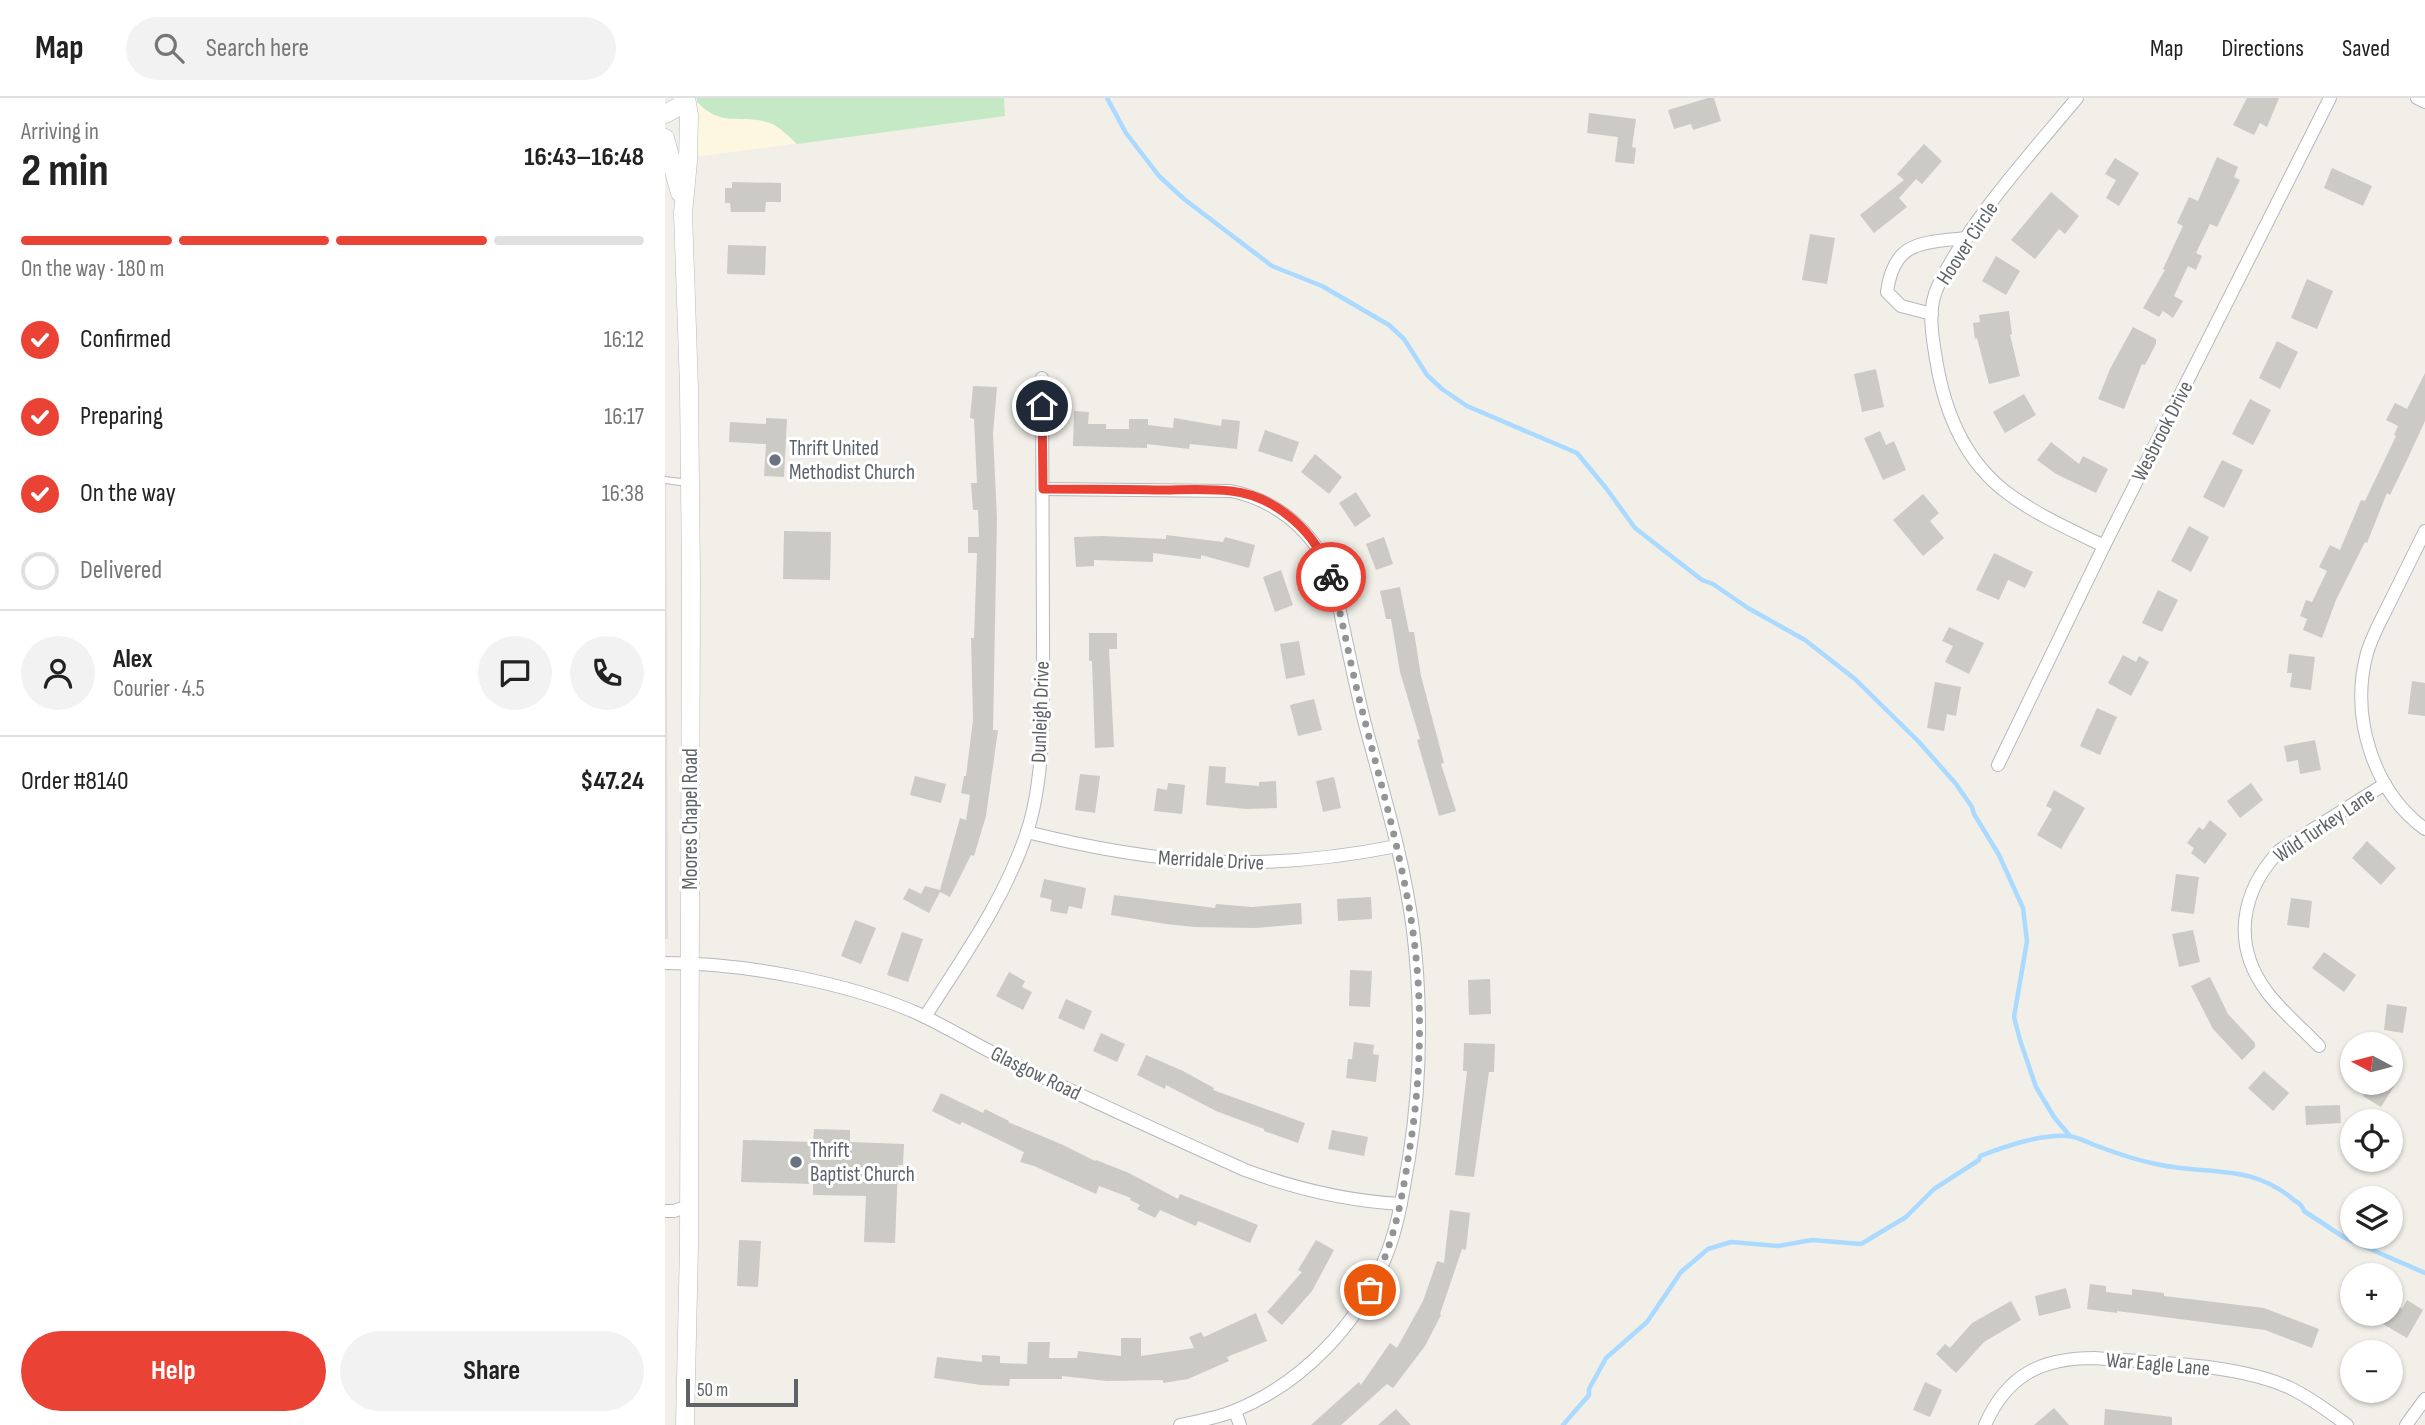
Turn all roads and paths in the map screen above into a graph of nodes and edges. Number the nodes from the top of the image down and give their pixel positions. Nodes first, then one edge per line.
1 (686, 98) edge
2 (2077, 98) edge
3 (2330, 98) edge
4 (2417, 98) edge
5 (2425, 102) edge
6 (665, 114) edge
7 (665, 138) edge
8 (683, 213) junction
9 (1967, 238) junction
10 (1932, 314) junction
11 (1042, 379) dead end
12 (665, 480) edge
13 (690, 484) junction
14 (1043, 489) junction
15 (2425, 531) edge
16 (2104, 546) junction
17 (1998, 765) dead end
18 (2385, 784) junction
19 (2425, 829) edge
20 (1027, 832) junction
21 (1397, 846) junction
22 (665, 963) edge
23 (690, 964) junction
24 (925, 1017) junction
25 (2319, 1046) dead end
26 (1401, 1204) junction
27 (688, 1206) junction
28 (665, 1211) edge
29 (2425, 1399) edge
30 (1235, 1410) junction
31 (685, 1425) edge
32 (1180, 1425) edge
33 (1240, 1425) edge
34 (1985, 1425) edge
35 (2347, 1425) edge
36 (2406, 1425) edge

1 - 6 main road
1 - 8 main road
2 - 9 street, Hoover Circle
3 - 16 street, Wesbrook Drive
4 - 5 street
7 - 8 main road
8 - 13 main road, Moores Chapel Road
9 - 10 street, Hoover Circle
9 - 10 street
10 - 16 street, Hoover Circle
11 - 14 street, Dunleigh Drive
12 - 13 lane
13 - 23 main road, Moores Chapel Road
14 - 20 street, Dunleigh Drive
14 - 21 street
15 - 18 street
16 - 17 street, Wesbrook Drive
18 - 19 street
18 - 25 street, Wild Turkey Lane
20 - 21 street, Merridale Drive
20 - 24 street, Dunleigh Drive
21 - 26 street
22 - 23 street, Glasgow Road
23 - 24 street, Glasgow Road
23 - 27 main road, Moores Chapel Road
24 - 26 street, Glasgow Road
26 - 30 street
27 - 28 street
27 - 31 main road, Moores Chapel Road
29 - 36 street
30 - 32 street
30 - 33 street
34 - 35 street, War Eagle Lane

